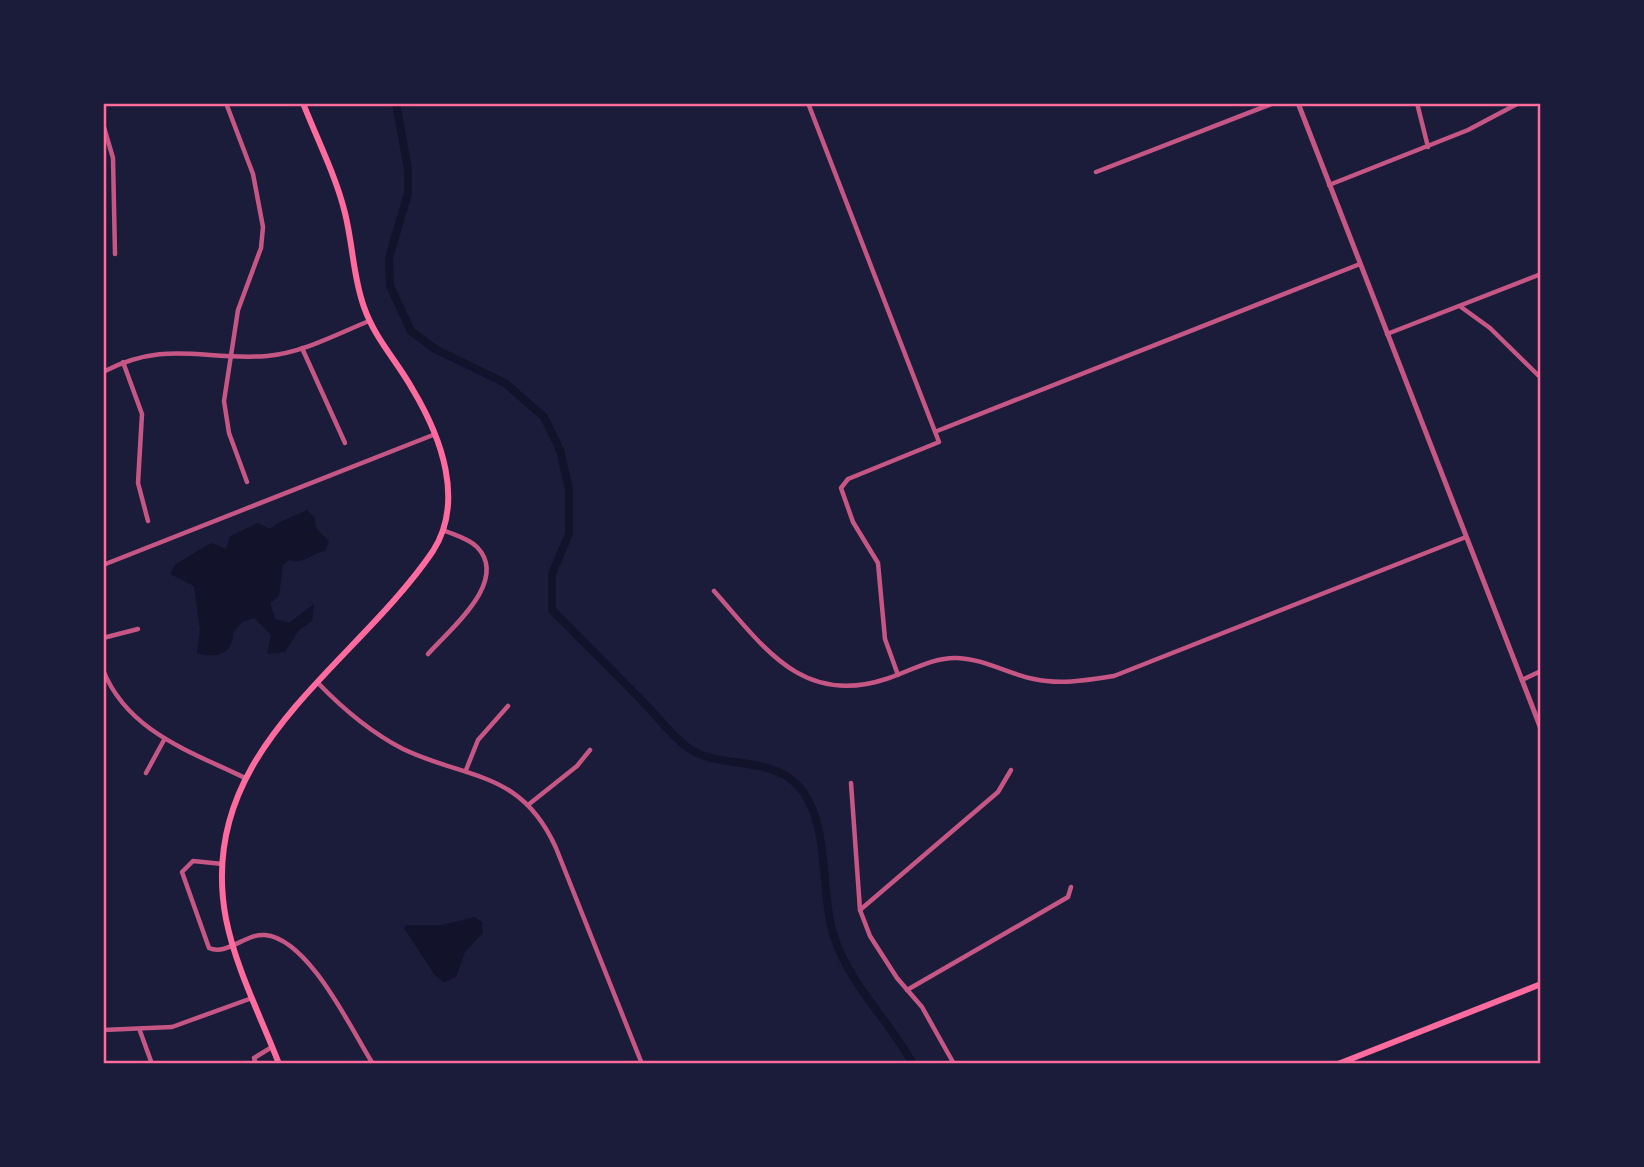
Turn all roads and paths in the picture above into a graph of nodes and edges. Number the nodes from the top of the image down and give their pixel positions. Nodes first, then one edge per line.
1 (226, 103) edge
2 (303, 103) edge
3 (808, 103) edge
4 (1274, 103) edge
5 (1297, 103) edge
6 (1418, 103) edge
7 (1519, 103) edge
8 (103, 124) edge
9 (1428, 147) junction
10 (1097, 172) dead end
11 (1329, 185) junction
12 (114, 254) dead end
13 (1360, 264) junction
14 (1541, 274) edge
15 (1460, 306) junction
16 (369, 321) junction
17 (1387, 334) junction
18 (302, 348) junction
19 (230, 356) junction
20 (123, 362) junction
21 (103, 372) edge
22 (1541, 378) edge
23 (937, 431) junction
24 (433, 435) junction
25 (345, 443) dead end
26 (247, 482) dead end
27 (148, 521) dead end
28 (443, 530) junction
29 (1466, 537) junction
30 (104, 565) edge
31 (714, 591) dead end
32 (138, 629) dead end
33 (103, 638) edge
34 (428, 654) dead end
35 (103, 670) edge
36 (1541, 671) edge
37 (898, 675) junction
38 (1522, 680) junction
39 (318, 683) junction
40 (508, 706) dead end
41 (1541, 729) edge
42 (164, 740) junction
43 (590, 750) dead end
44 (466, 770) junction
45 (1011, 770) dead end
46 (146, 773) dead end
47 (245, 778) junction
48 (851, 783) dead end
49 (528, 805) junction
50 (223, 864) junction
51 (1071, 887) dead end
52 (860, 911) junction
53 (233, 945) junction
54 (1541, 984) edge
55 (907, 990) junction
56 (253, 997) junction
57 (103, 1030) edge
58 (140, 1031) junction
59 (272, 1046) junction
60 (152, 1064) edge
61 (256, 1064) edge
62 (279, 1064) edge
63 (373, 1064) edge
64 (642, 1064) edge
65 (954, 1064) edge
66 (1338, 1064) edge

1 - 19 street
2 - 16 main road
3 - 23 street
4 - 10 street
5 - 11 street
6 - 9 street
7 - 9 street
8 - 12 street
9 - 11 street
11 - 13 street
13 - 17 street
13 - 23 street
14 - 15 street
15 - 17 street
15 - 22 street
16 - 18 street
16 - 24 main road
17 - 29 street
18 - 19 street
18 - 25 street
19 - 20 street
19 - 26 street
20 - 21 street
20 - 27 street
23 - 37 street
24 - 28 main road
24 - 30 street
28 - 34 street
28 - 39 main road
29 - 37 street
29 - 38 street
31 - 37 street
32 - 33 street
35 - 42 street
36 - 38 street
38 - 41 street
39 - 44 street
39 - 47 main road
40 - 44 street
42 - 46 street
42 - 47 street
43 - 49 street
44 - 49 street
45 - 52 street
47 - 50 main road
48 - 52 street
49 - 64 street
50 - 53 main road
50 - 53 street
51 - 55 street
52 - 55 street
53 - 56 main road
53 - 63 street
54 - 66 main road
55 - 65 street
56 - 58 street
56 - 59 main road
57 - 58 street
58 - 60 street
59 - 61 street
59 - 62 main road

